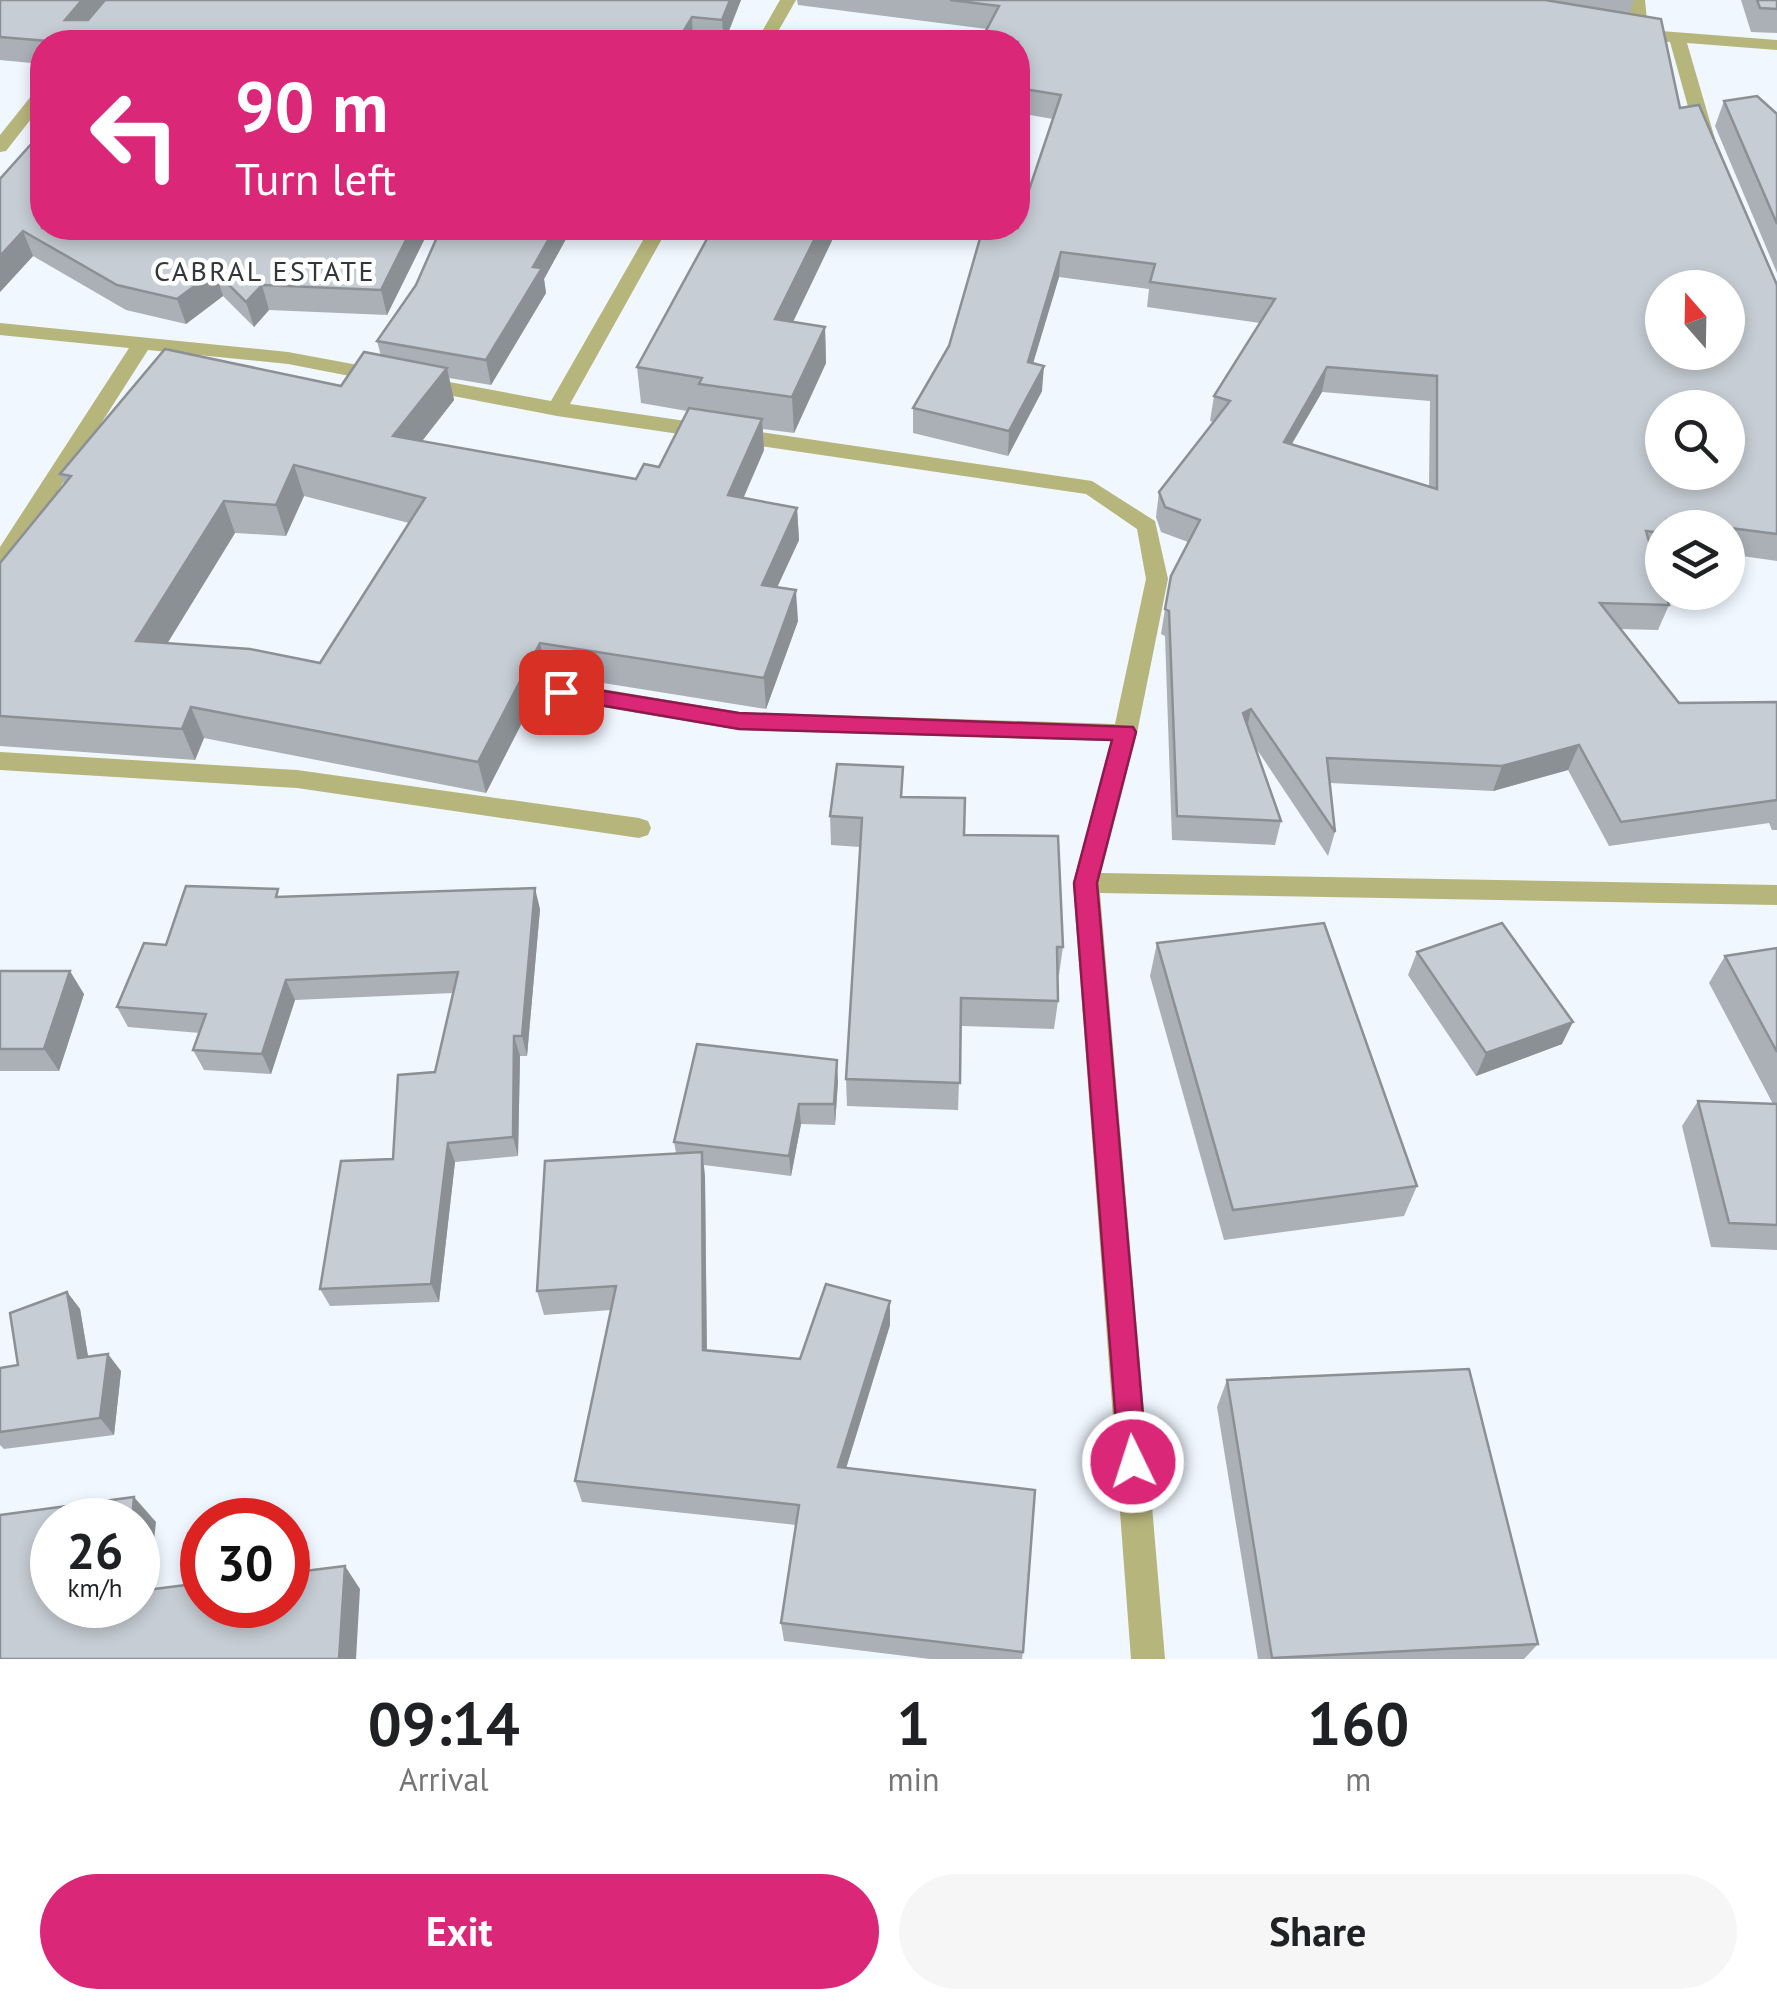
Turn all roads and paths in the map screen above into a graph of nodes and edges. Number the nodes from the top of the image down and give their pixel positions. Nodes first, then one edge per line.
1 (788, 0) edge
2 (1637, 0) edge
3 (771, 30) edge
4 (1620, 32) edge
5 (1640, 35) junction
6 (1677, 38) junction
7 (1777, 45) edge
8 (30, 109) edge
9 (0, 147) edge
10 (1718, 165) edge
11 (651, 240) edge
12 (0, 329) edge
13 (141, 346) junction
14 (378, 347) edge
15 (358, 368) junction
16 (556, 408) junction
17 (0, 564) edge
18 (561, 692) dead end
19 (1125, 732) junction
20 (0, 761) edge
21 (638, 828) dead end
22 (1086, 883) junction
23 (1777, 895) edge
24 (1148, 1659) edge

1 - 3 street
2 - 5 street
4 - 5 street
5 - 6 street
6 - 7 street
6 - 10 street
8 - 9 street
11 - 16 street
12 - 13 street
13 - 15 street
13 - 17 street
14 - 15 street
15 - 16 street
16 - 19 street
18 - 19 street
19 - 22 street
20 - 21 street
22 - 23 street
22 - 24 street

